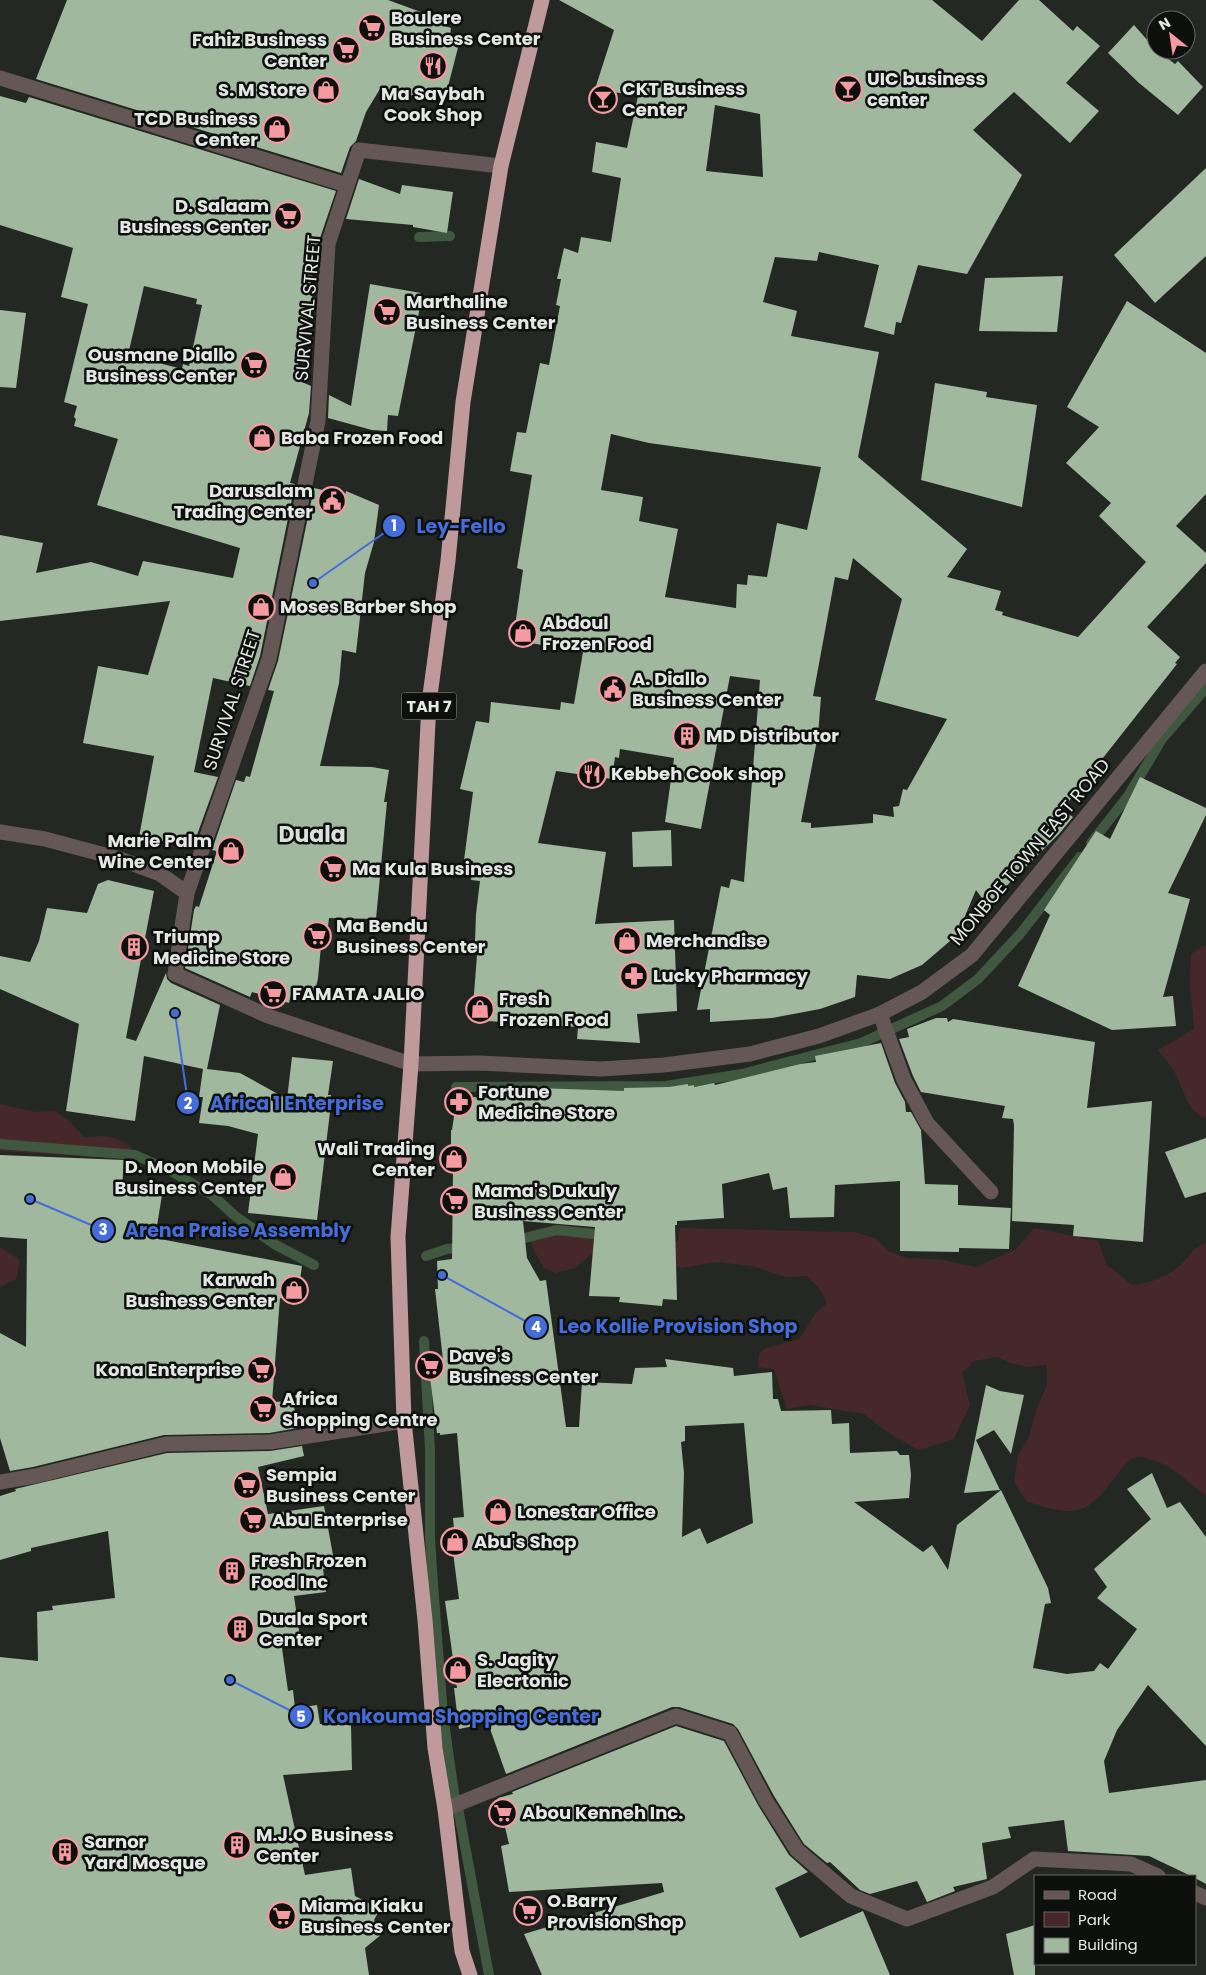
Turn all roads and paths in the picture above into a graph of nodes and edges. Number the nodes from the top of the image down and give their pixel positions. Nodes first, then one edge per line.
1 (542, 0) edge
2 (0, 78) edge
3 (501, 166) junction
4 (346, 186) junction
5 (1206, 671) edge
6 (0, 832) edge
7 (186, 893) junction
8 (880, 1014) junction
9 (411, 1064) junction
10 (991, 1192) dead end
11 (404, 1421) junction
12 (0, 1482) edge
13 (445, 1809) junction
14 (1156, 1875) edge
15 (470, 1975) edge

1 - 3 highway, TAH 7
2 - 4 street
3 - 4 street, SURVIVAL STREET
3 - 9 highway, TAH 7
4 - 7 street, SURVIVAL STREET
5 - 8 street, MONBOE TOWN EAST ROAD
6 - 7 street
7 - 9 street, SURVIVAL STREET
8 - 9 street, MONBOE TOWN EAST ROAD
8 - 10 street
9 - 11 highway, TAH 7
11 - 12 street
11 - 13 highway, TAH 7
13 - 14 street
13 - 15 highway, TAH 7

